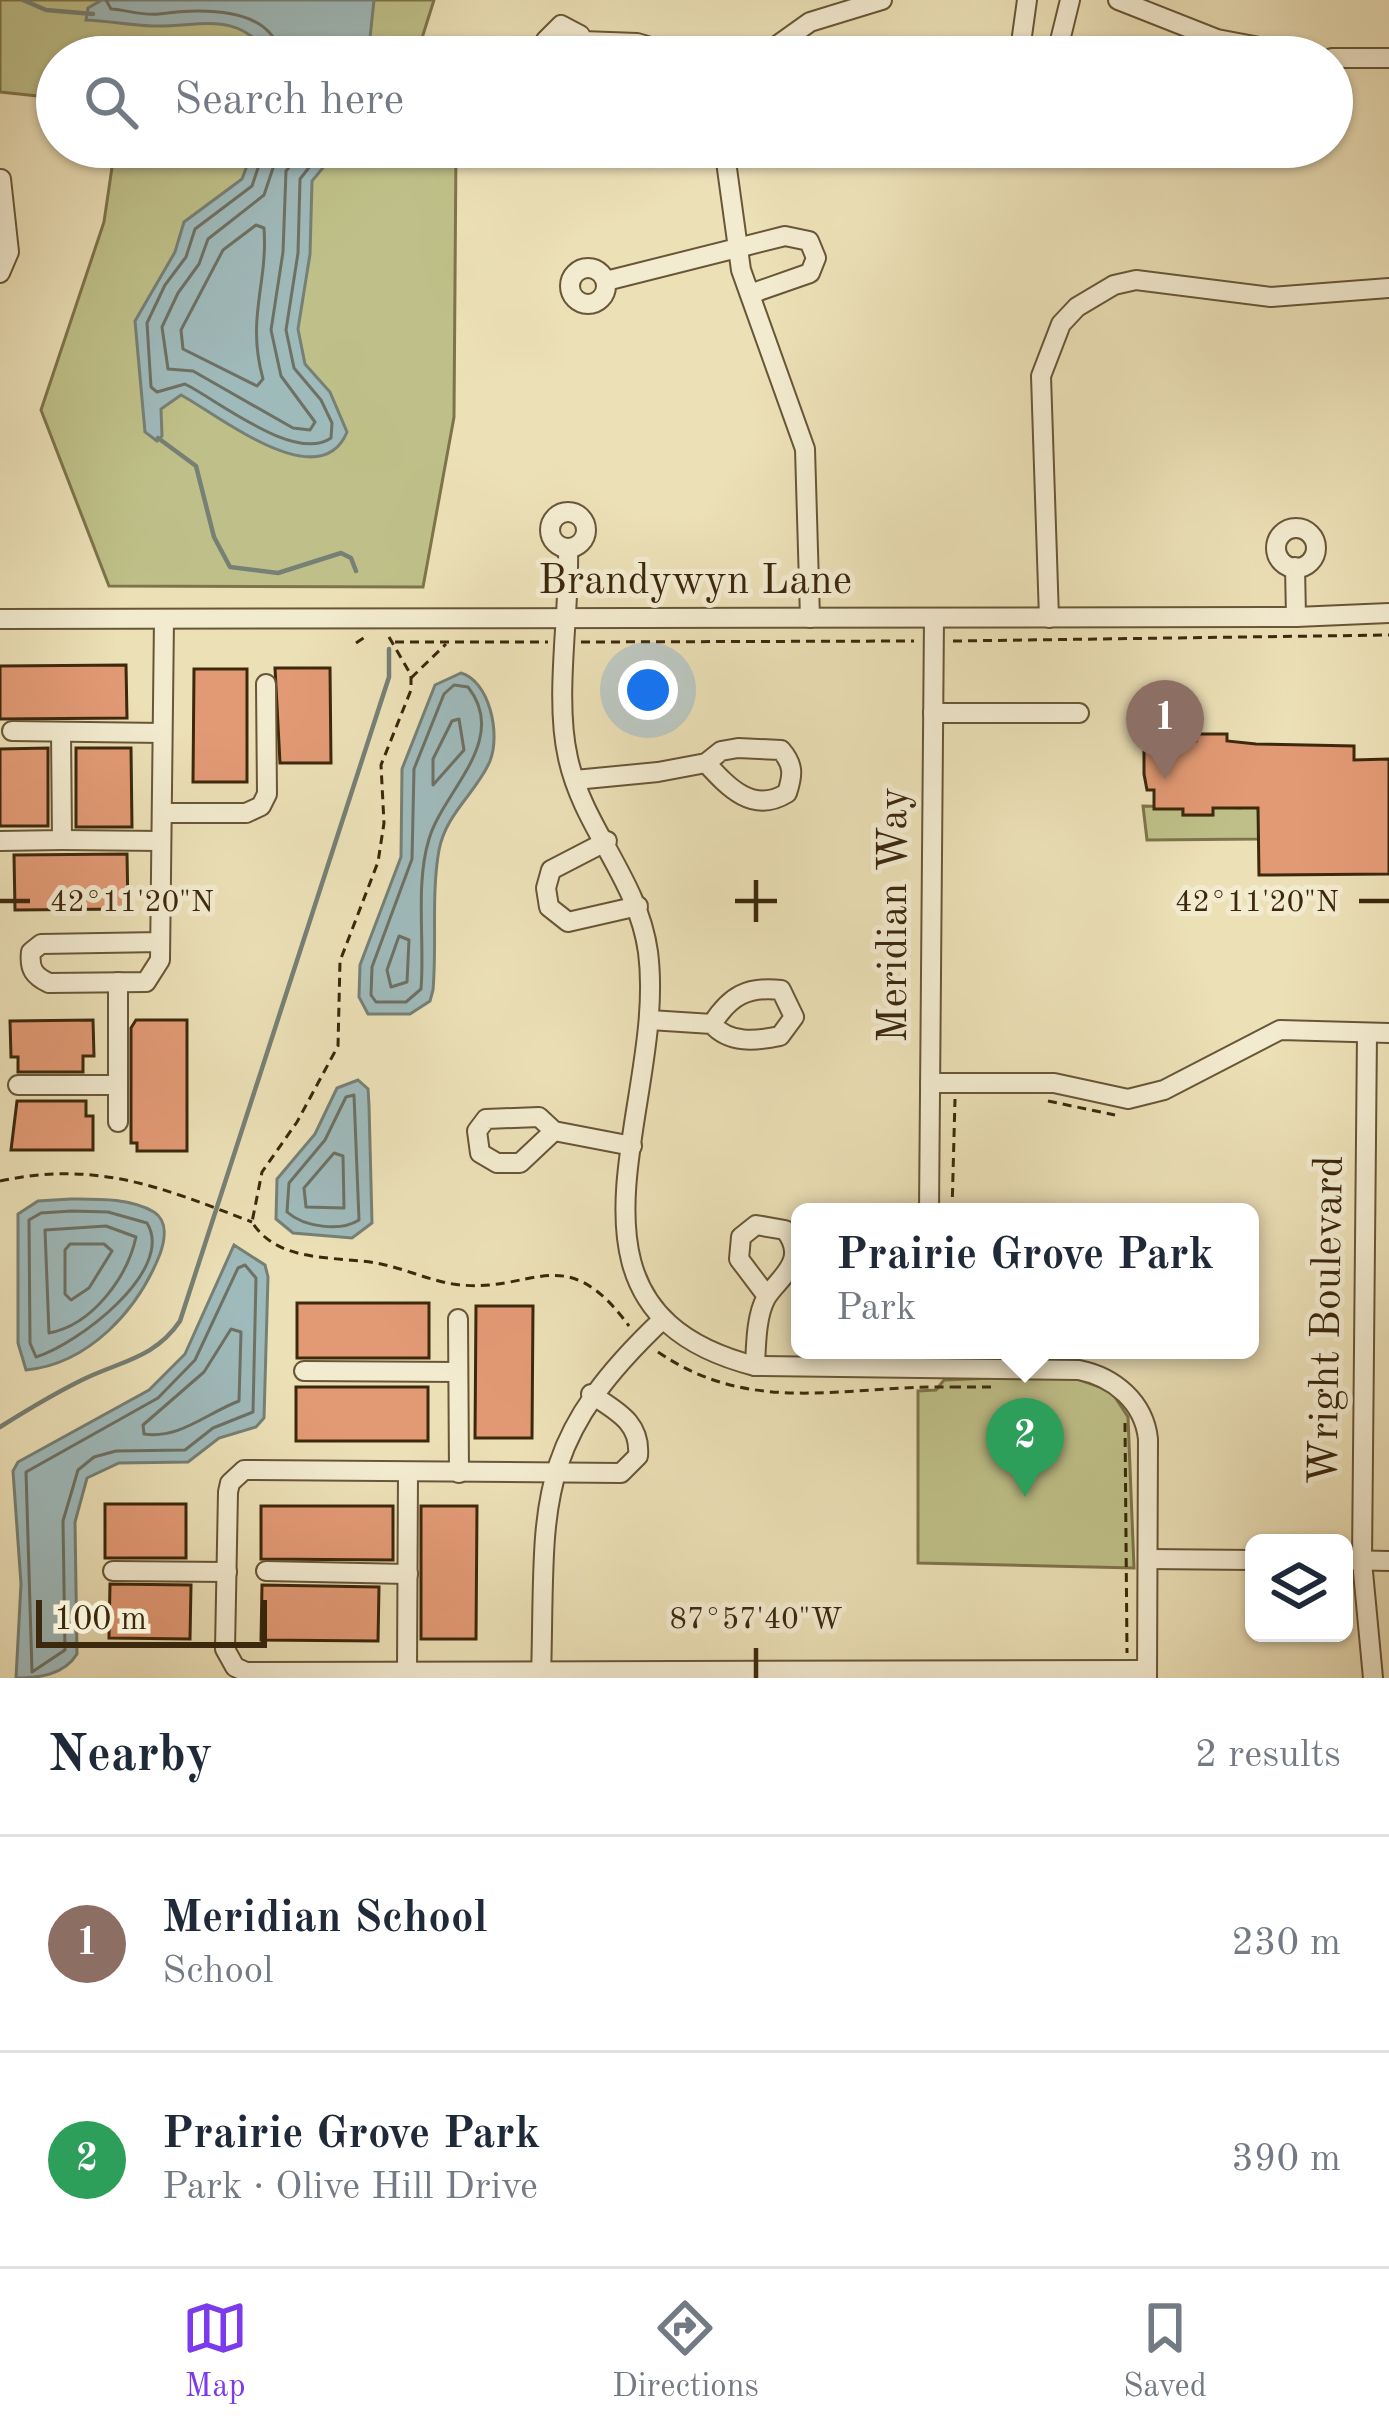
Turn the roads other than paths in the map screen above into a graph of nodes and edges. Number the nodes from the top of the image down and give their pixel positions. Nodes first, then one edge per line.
1 (882, 0) edge
2 (1027, 0) edge
3 (1070, 0) edge
4 (1118, 0) edge
5 (549, 36) edge
6 (575, 36) edge
7 (789, 36) edge
8 (1022, 36) edge
9 (1061, 36) edge
10 (1212, 36) edge
11 (1353, 58) edge
12 (1389, 58) edge
13 (727, 168) edge
14 (1, 179) edge
15 (737, 249) junction
16 (0, 273) edge
17 (606, 281) dead end
18 (1389, 288) edge
19 (750, 294) junction
20 (568, 548) dead end
21 (1295, 567) dead end
22 (1389, 613) edge
23 (1296, 617) junction
24 (570, 618) junction
25 (810, 618) junction
26 (934, 618) junction
27 (1049, 618) junction
28 (0, 619) edge
29 (164, 619) junction
30 (266, 684) dead end
31 (933, 713) junction
32 (1079, 713) dead end
33 (12, 731) dead end
34 (61, 732) junction
35 (162, 733) junction
36 (706, 763) dead end
37 (574, 780) junction
38 (162, 813) junction
39 (62, 840) junction
40 (0, 841) edge
41 (161, 841) junction
42 (607, 842) junction
43 (638, 906) junction
44 (160, 942) junction
45 (118, 982) junction
46 (650, 1020) junction
47 (712, 1024) dead end
48 (1367, 1033) junction
49 (1389, 1033) edge
50 (930, 1083) junction
51 (18, 1085) dead end
52 (118, 1085) junction
53 (118, 1122) dead end
54 (554, 1131) dead end
55 (632, 1146) junction
56 (929, 1203) edge
57 (767, 1295) dead end
58 (458, 1319) dead end
59 (662, 1320) junction
60 (928, 1360) edge
61 (755, 1366) junction
62 (304, 1371) dead end
63 (458, 1372) junction
64 (591, 1394) junction
65 (408, 1473) junction
66 (459, 1473) junction
67 (553, 1473) junction
68 (1148, 1558) junction
69 (1245, 1560) edge
70 (1353, 1561) edge
71 (1389, 1561) edge
72 (113, 1571) dead end
73 (266, 1571) dead end
74 (227, 1572) junction
75 (408, 1574) junction
76 (407, 1672) junction
77 (1140, 1672) edge
78 (245, 1675) edge
79 (542, 1675) edge
80 (1373, 1678) edge

1 - 7 street
2 - 8 street
3 - 9 street
4 - 10 street
5 - 6 street
11 - 12 street
13 - 15 street
14 - 16 street
15 - 17 street
15 - 19 street
15 - 19 street
18 - 27 street
19 - 25 street
20 - 24 street
21 - 23 street
22 - 23 street, Brandywyn Lane
23 - 27 street, Brandywyn Lane
24 - 25 street, Brandywyn Lane
24 - 29 street, Brandywyn Lane
24 - 37 street
25 - 26 street, Brandywyn Lane
26 - 27 street, Brandywyn Lane
26 - 31 street, Meridian Way
28 - 29 street, Brandywyn Lane
29 - 35 street
30 - 38 street
31 - 32 street
31 - 50 street, Meridian Way
33 - 34 street
34 - 35 street
34 - 39 street
35 - 38 street
36 - 37 street
37 - 42 street
38 - 41 street
39 - 40 street
39 - 41 street
41 - 44 street
42 - 43 street
42 - 43 street
43 - 46 street
44 - 45 street
44 - 45 street
45 - 52 street
46 - 47 street
46 - 55 street
48 - 49 street
48 - 50 street
48 - 70 street, Wright Boulevard
50 - 56 street, Meridian Way
51 - 52 street
52 - 53 street
54 - 55 street
55 - 59 street
57 - 61 street
58 - 63 street
59 - 61 street
59 - 64 street
60 - 61 street
60 - 68 street
62 - 63 street
63 - 66 street
64 - 67 street
64 - 67 street
65 - 66 street
65 - 74 street
65 - 75 street
66 - 67 street
67 - 79 street
68 - 69 street
68 - 77 street
70 - 71 street
70 - 80 street, Wright Boulevard
72 - 74 street
73 - 75 street
74 - 78 street
75 - 76 street
76 - 78 street
76 - 79 street
77 - 79 street

